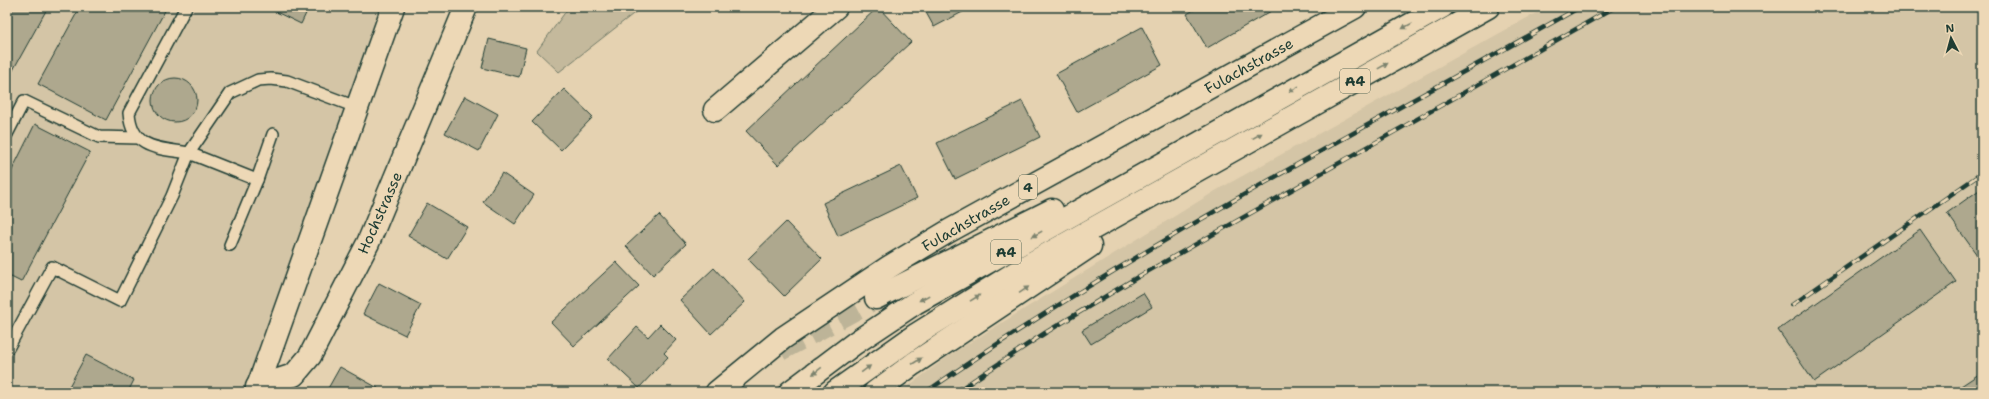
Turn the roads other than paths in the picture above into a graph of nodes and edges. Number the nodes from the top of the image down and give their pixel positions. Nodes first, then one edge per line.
1 (186, 7) edge
2 (393, 7) edge
3 (466, 7) edge
4 (836, 7) edge
5 (1356, 7) edge
6 (1442, 7) edge
7 (1488, 7) edge
8 (356, 107) junction
9 (715, 110) dead end
10 (1230, 125) junction
11 (7, 134) edge
12 (273, 134) dead end
13 (138, 138) junction
14 (189, 153) junction
15 (1223, 155) junction
16 (257, 180) junction
17 (230, 245) dead end
18 (876, 298) tunnel mouth
19 (8, 348) dead end
20 (256, 389) edge
21 (717, 392) edge
22 (790, 392) edge
23 (835, 392) edge
24 (874, 392) edge

1 - 13 lane
2 - 8 main road, Hochstrasse
3 - 20 main road, Hochstrasse
4 - 9 main road
5 - 21 main road, Fulachstrasse / 4
6 -> 10 main road, A4
15 -> 7 main road, A4
8 - 14 lane
8 - 20 main road, Hochstrasse
10 - 18 main road
10 -> 22 main road, A4
11 - 13 lane
12 - 16 lane
13 - 14 lane
14 - 16 lane
14 - 19 lane
23 -> 15 main road, A4
24 -> 15 main road
16 - 17 lane

